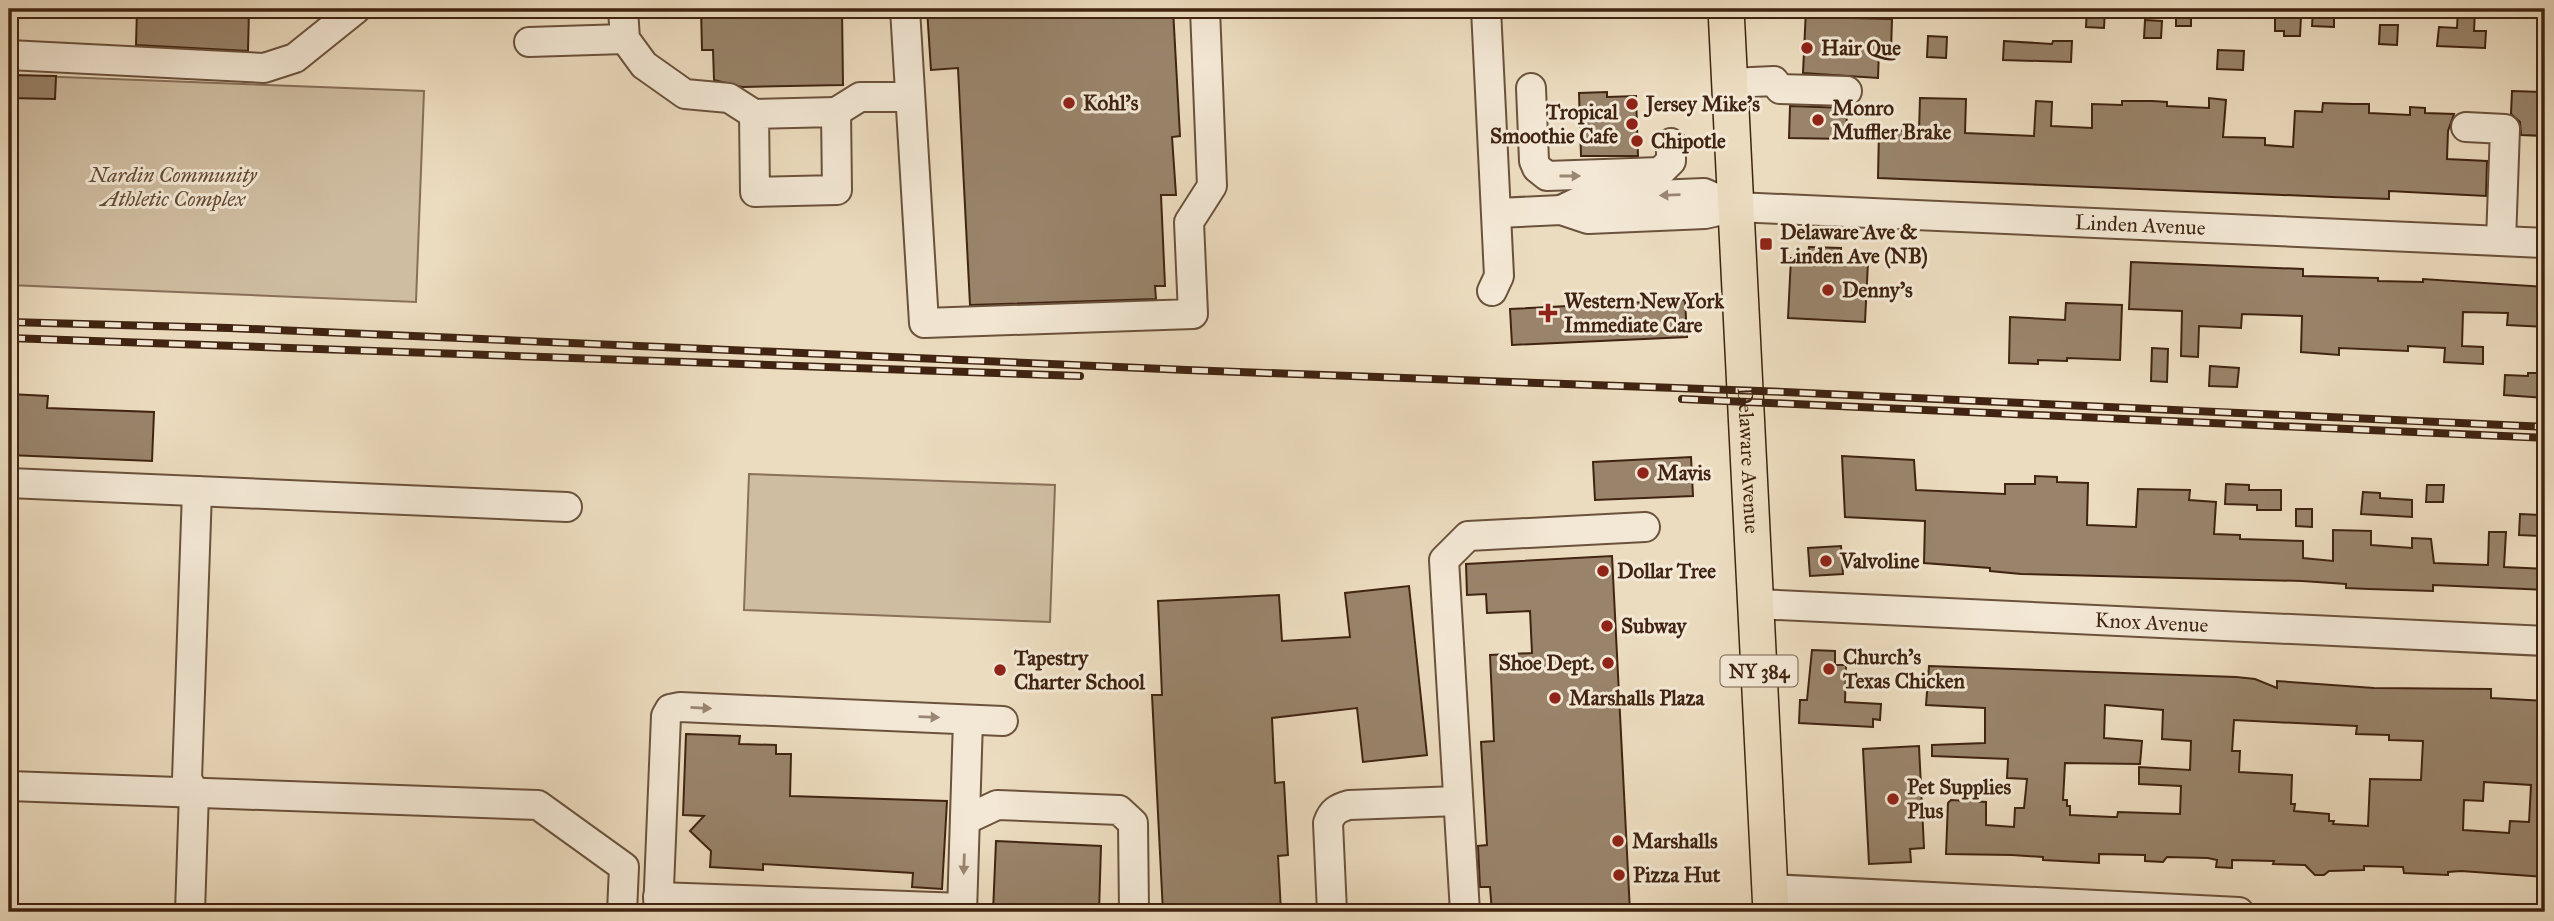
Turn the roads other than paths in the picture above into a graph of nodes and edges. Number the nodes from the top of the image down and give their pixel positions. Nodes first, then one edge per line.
1 (356, 9) edge
2 (623, 9) edge
3 (905, 9) edge
4 (1205, 9) edge
5 (1486, 9) edge
6 (1726, 9) edge
7 (625, 39) junction
8 (530, 42) dead end
9 (9, 55) edge
10 (1730, 83) junction
11 (1531, 88) dead end
12 (1847, 92) dead end
13 (910, 97) junction
14 (836, 112) junction
15 (754, 114) junction
16 (2466, 127) dead end
17 (1671, 142) dead end
18 (1735, 207) junction
19 (1497, 213) junction
20 (2501, 241) junction
21 (2545, 243) edge
22 (1492, 291) dead end
23 (9, 483) edge
24 (197, 491) junction
25 (568, 508) dead end
26 (1645, 527) dead end
27 (1756, 604) junction
28 (2545, 641) edge
29 (968, 720) junction
30 (1003, 721) dead end
31 (9, 786) edge
32 (194, 792) junction
33 (1458, 801) junction
34 (965, 820) junction
35 (1771, 901) edge
36 (658, 905) edge
37 (963, 910) edge
38 (190, 912) edge
39 (622, 912) edge
40 (1134, 912) edge
41 (1332, 912) edge
42 (1465, 912) edge
43 (2239, 912) edge

1 - 9 street
2 - 7 street
3 - 13 street
4 - 13 street
5 - 19 street
6 - 10 main road, Delaware Avenue / NY 384
7 - 8 street
7 - 15 street
10 - 12 street
10 - 18 main road, Delaware Avenue / NY 384
11 -> 17 street
13 - 14 street
14 - 15 street
14 - 15 street
16 - 20 street
18 - 19 street, Linden Avenue
18 - 20 street, Linden Avenue
18 - 27 main road, Delaware Avenue / NY 384
19 - 22 street
20 - 21 street, Linden Avenue
23 - 24 street
24 - 25 street
24 - 32 street
26 - 33 street
27 - 28 street, Knox Avenue
27 - 35 main road, Delaware Avenue / NY 384
29 - 30 street
29 - 34 street
36 -> 29 street
31 - 32 street
32 - 38 street
32 - 39 street
33 - 41 street
33 - 42 street
34 -> 37 street
34 - 40 street
35 - 43 street
36 - 37 street

